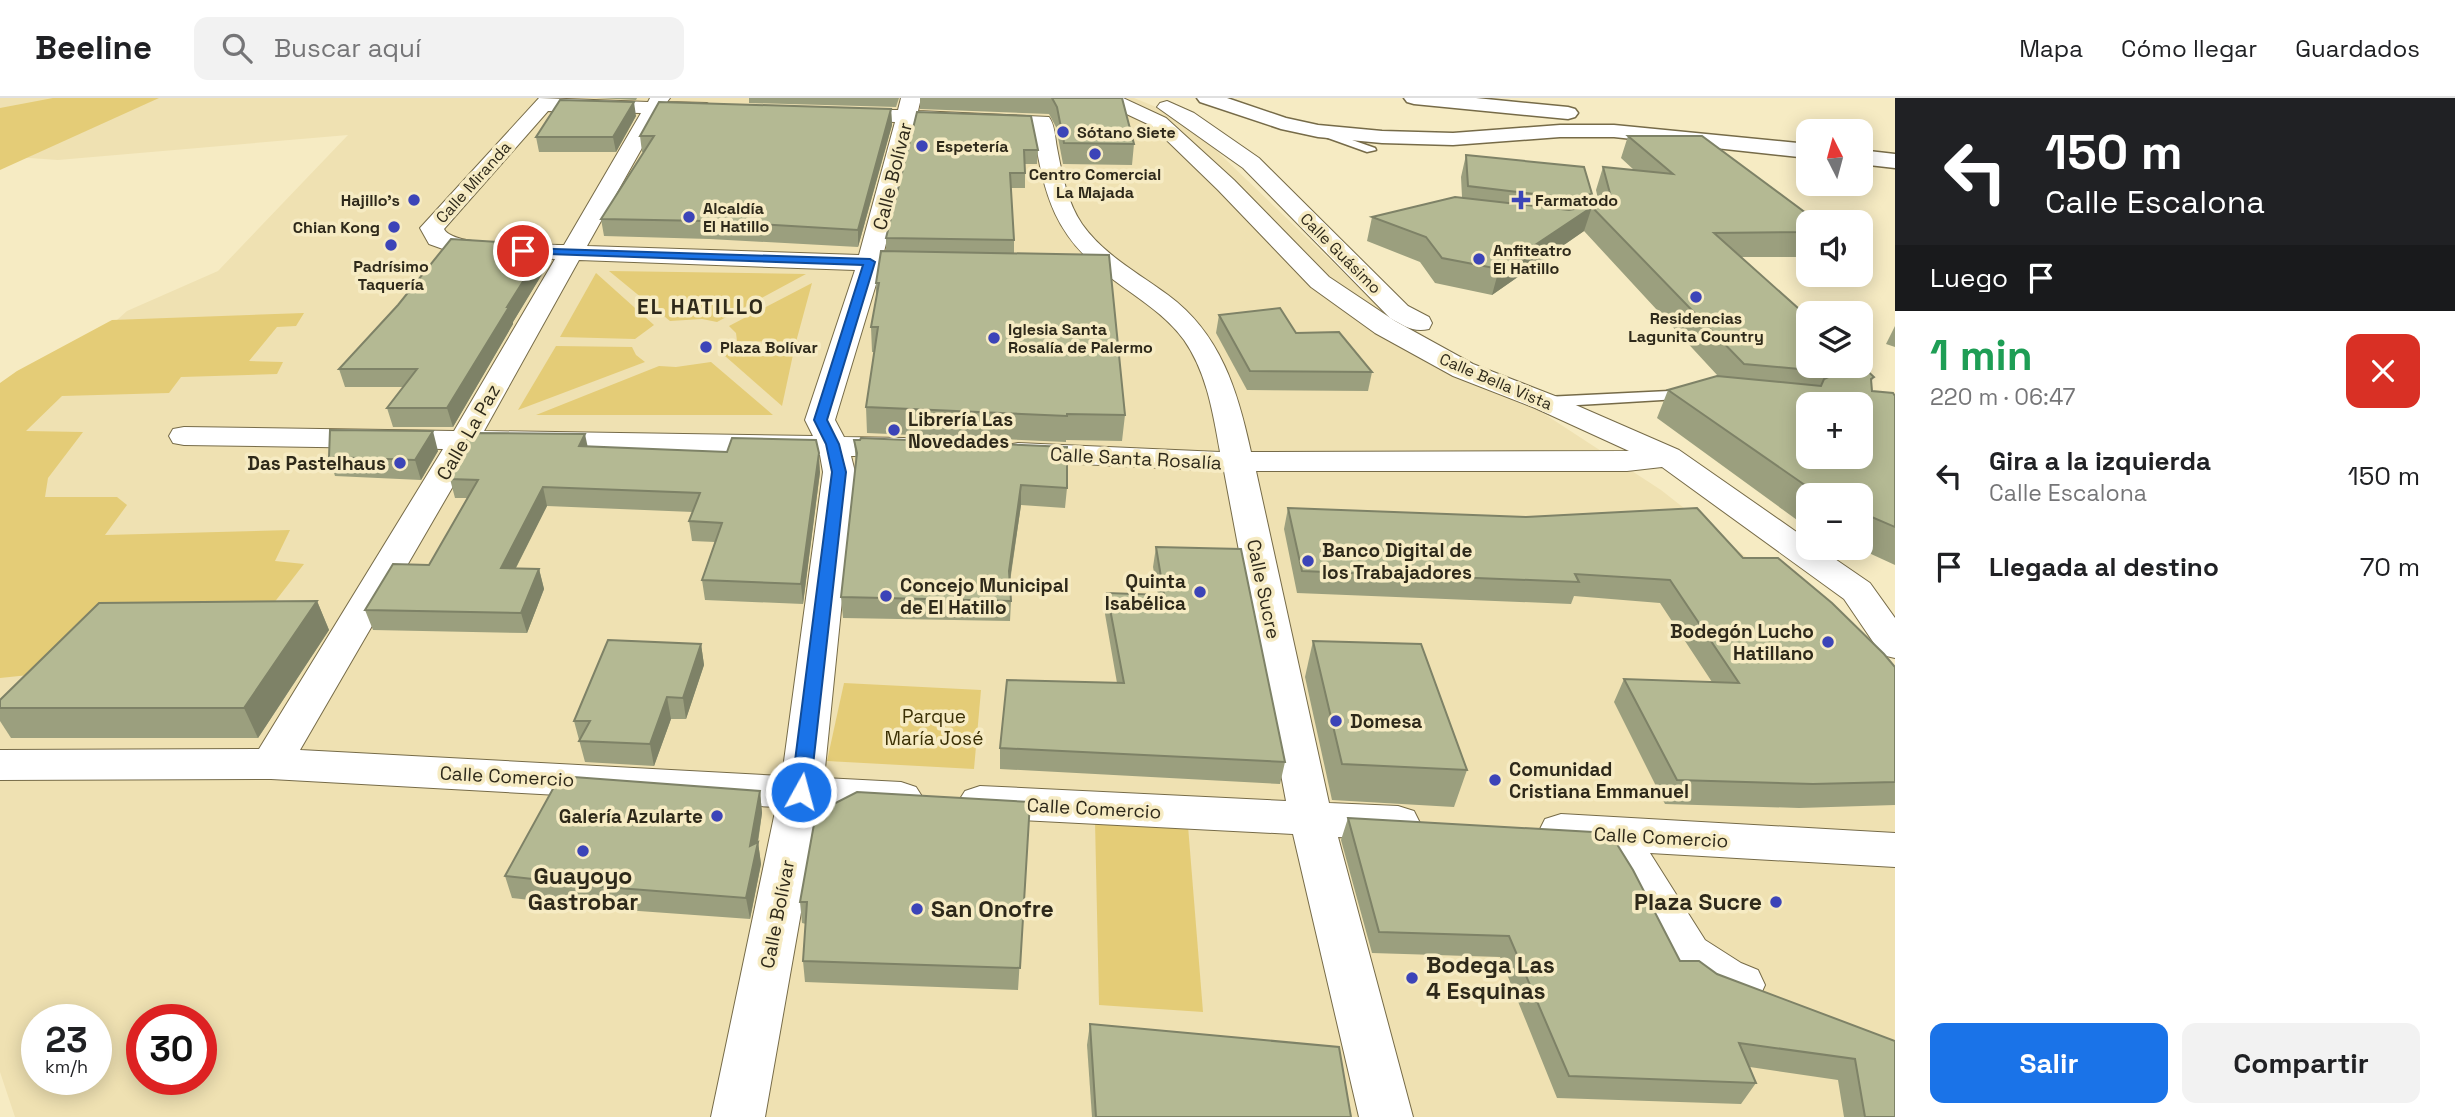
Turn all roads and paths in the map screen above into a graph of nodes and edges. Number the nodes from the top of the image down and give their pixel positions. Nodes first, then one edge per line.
1 (1108, 98) edge
2 (1143, 98) edge
3 (1208, 98) edge
4 (1269, 98) edge
5 (1414, 98) edge
6 (546, 101) edge
7 (1478, 101) edge
8 (657, 103) edge
9 (909, 107) edge
10 (720, 110) edge
11 (827, 114) edge
12 (1281, 123) junction
13 (1318, 131) junction
14 (1796, 138) edge
15 (1453, 139) junction
16 (1873, 145) edge
17 (1895, 147) edge
18 (1371, 150) dead end
19 (1796, 150) edge
20 (1873, 158) edge
21 (1895, 161) edge
22 (573, 253) junction
23 (870, 262) junction
24 (921, 264) edge
25 (1707, 397) edge
26 (1545, 402) junction
27 (184, 436) dead end
28 (462, 440) junction
29 (832, 444) junction
30 (930, 449) edge
31 (986, 451) edge
32 (1668, 457) junction
33 (1238, 462) junction
34 (1895, 646) edge
35 (271, 764) junction
36 (0, 765) edge
37 (801, 792) junction
38 (1311, 819) junction
39 (1435, 825) edge
40 (1518, 829) edge
41 (1615, 834) junction
42 (1895, 850) edge
43 (1784, 1002) edge
44 (738, 1117) edge
45 (1386, 1117) edge

1 - 26 street, Calle Bella Vista
2 - 26 street, Calle Guásimo
3 - 12 street
4 - 12 street
5 - 7 street
6 - 8 street
6 - 22 street, Calle Miranda
7 - 14 street
7 - 15 street
8 - 10 street
8 - 22 street, Calle La Paz
9 - 11 street
9 - 23 street, Calle Bolívar
9 - 33 street, Calle Sucre
12 - 13 street
13 - 15 street
13 - 18 lane
15 - 19 street
16 - 17 street
20 - 21 street
22 - 23 street
22 - 28 street, Calle La Paz
23 - 24 street
23 - 29 street, Calle Bolívar
25 - 26 lane
26 - 32 street, Calle Bella Vista
27 - 28 street
28 - 29 street
28 - 35 street, Calle La Paz
29 - 30 street
29 - 37 street, Calle Bolívar
31 - 33 street, Calle Santa Rosalía
32 - 33 street, Calle Santa Rosalía
32 - 34 street, Calle Bella Vista
33 - 38 street, Calle Sucre
35 - 36 street, Calle Comercio
35 - 37 street, Calle Comercio
37 - 38 street, Calle Comercio
37 - 44 street, Calle Bolívar
38 - 39 street, Calle Comercio
38 - 45 street, Calle Sucre
40 - 41 street, Calle Comercio
41 - 42 street, Calle Comercio
41 - 43 street

